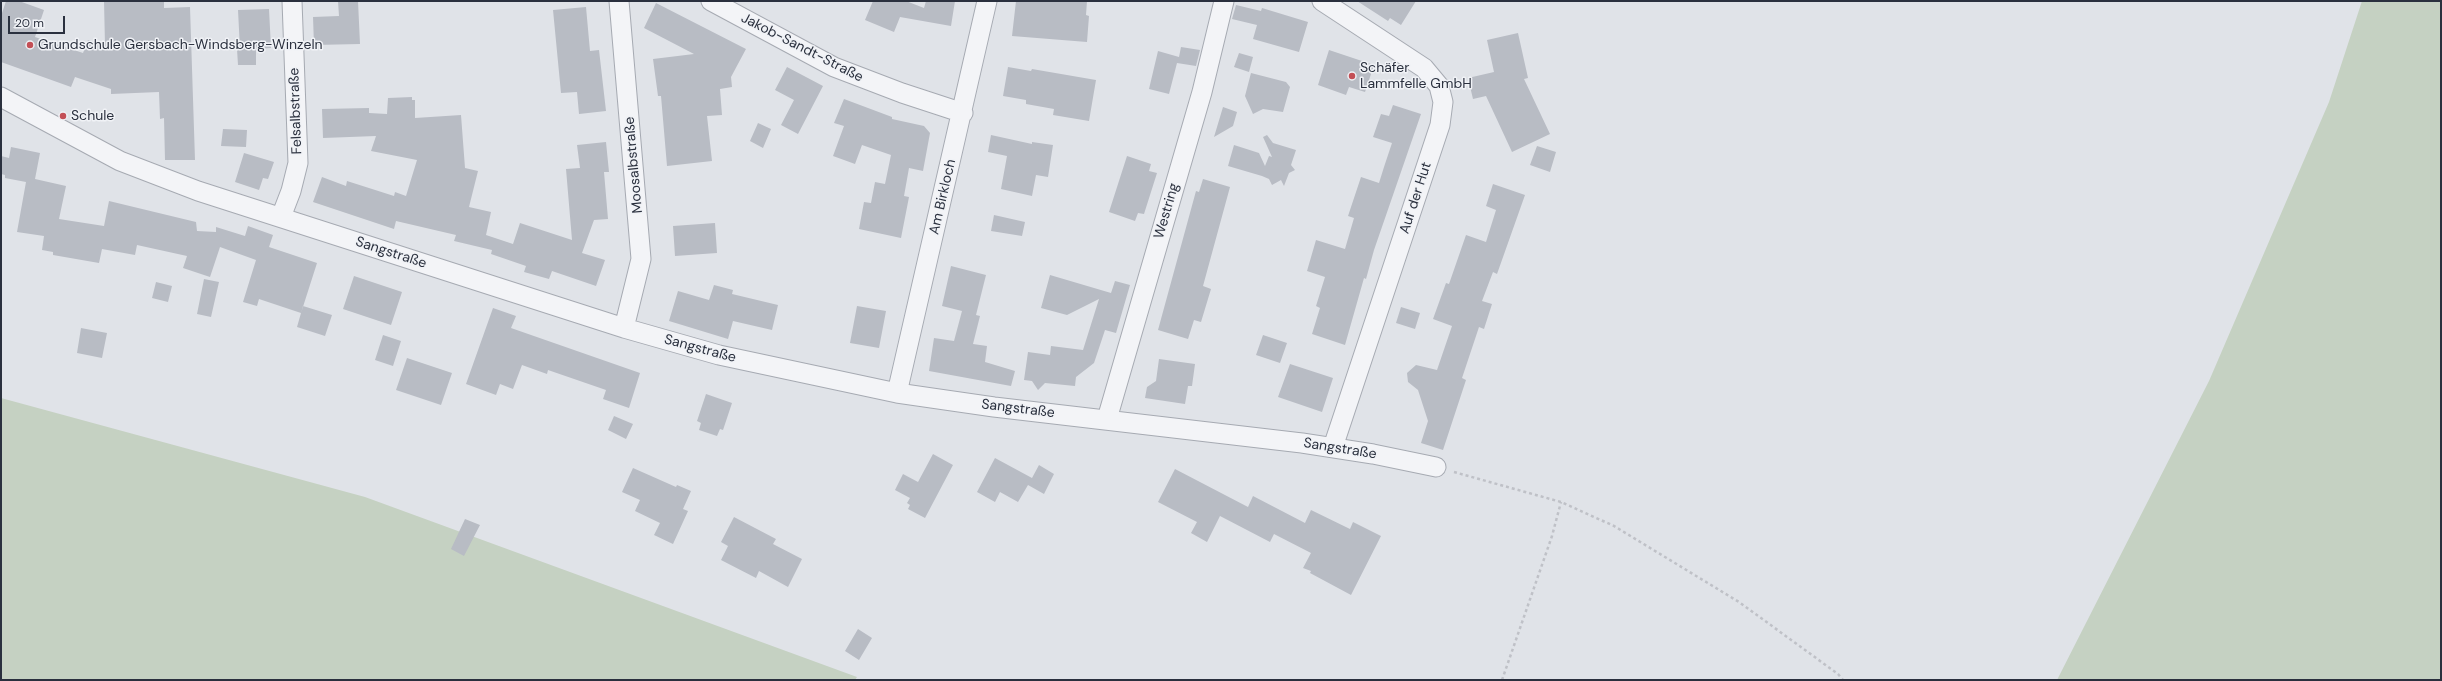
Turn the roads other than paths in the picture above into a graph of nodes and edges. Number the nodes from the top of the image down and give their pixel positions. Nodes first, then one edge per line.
1 (292, 1) edge
2 (619, 1) edge
3 (712, 1) edge
4 (987, 1) edge
5 (1224, 1) edge
6 (1322, 1) edge
7 (1, 97) edge
8 (963, 113) junction
9 (281, 217) junction
10 (624, 328) junction
11 (897, 393) junction
12 (1107, 419) junction
13 (1333, 447) junction
14 (1436, 467) road end

1 - 9 street, Felsalbstraße
2 - 10 street, Moosalbstraße
3 - 8 street, Jakob-Sandt-Straße
4 - 8 street, Am Birkloch
5 - 12 street, Westring
6 - 13 street, Auf der Hut
7 - 9 street, Sangstraße
8 - 11 street, Am Birkloch
9 - 10 street, Sangstraße
10 - 11 street, Sangstraße
11 - 12 street, Sangstraße
12 - 13 street, Sangstraße
13 - 14 street, Sangstraße

